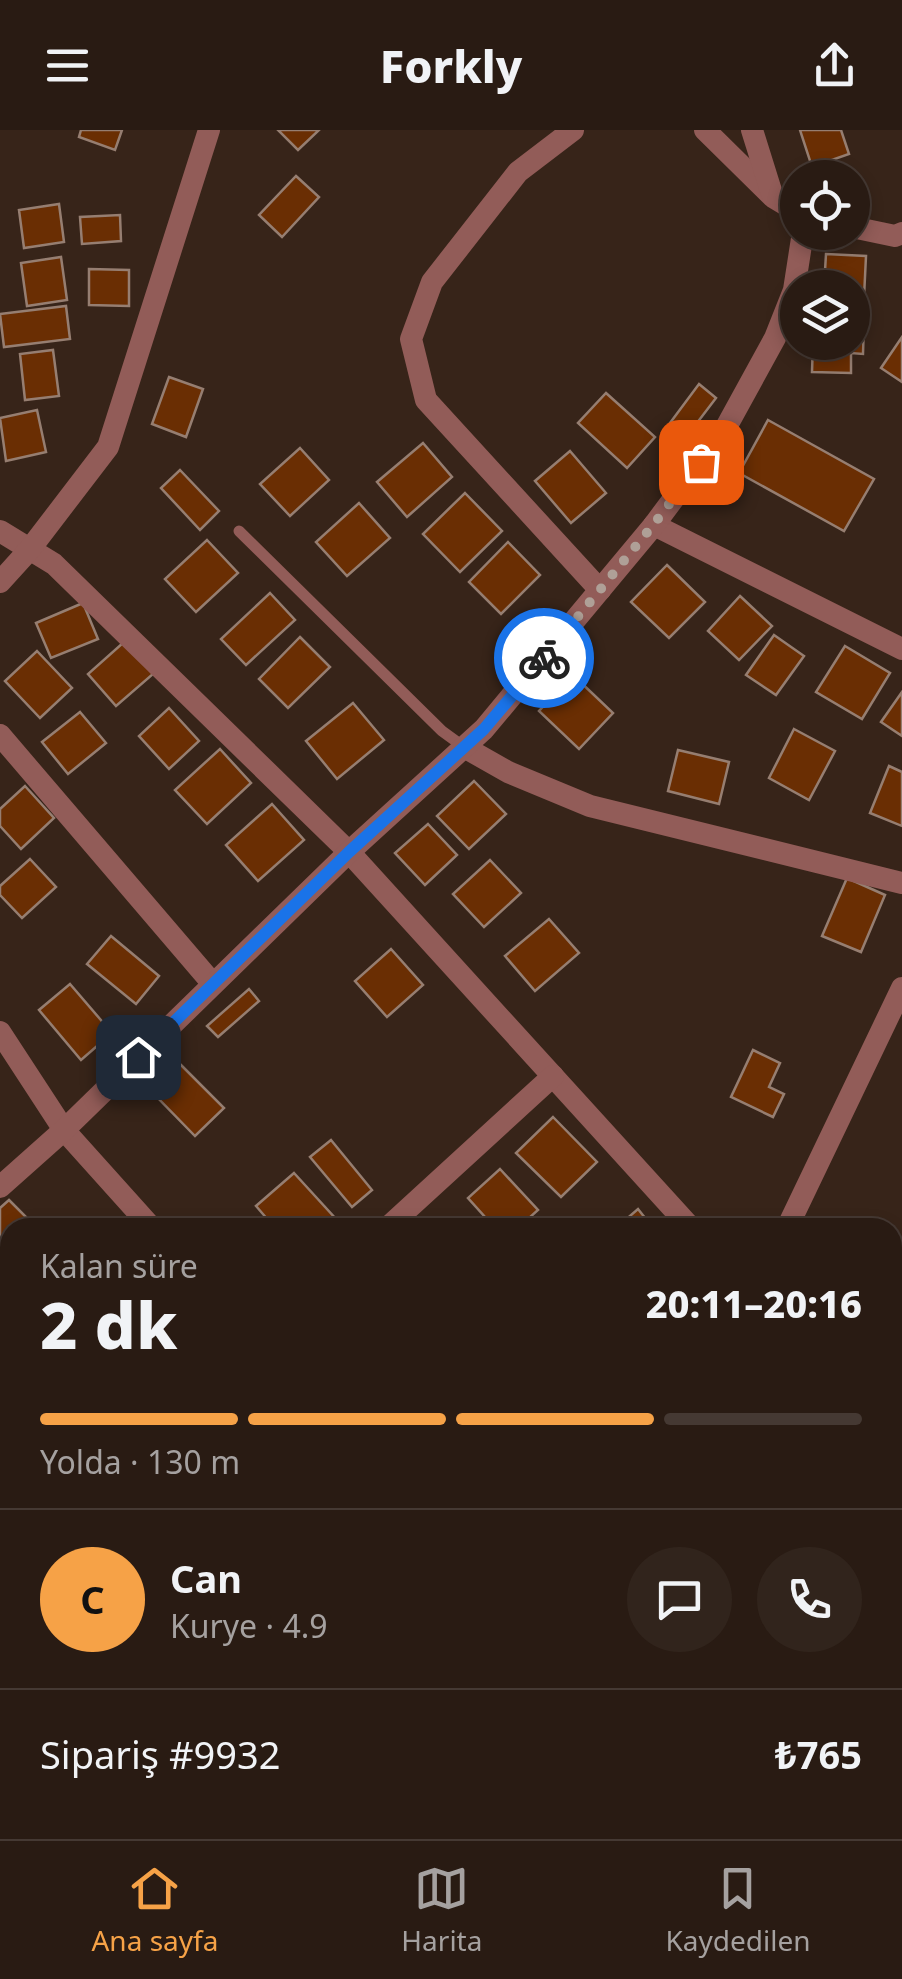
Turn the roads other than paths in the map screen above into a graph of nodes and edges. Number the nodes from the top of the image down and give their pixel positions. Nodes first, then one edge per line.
1 (209, 130) edge
2 (573, 130) edge
3 (705, 130) edge
4 (752, 130) edge
5 (773, 197) junction
6 (780, 201) edge
7 (870, 231) edge
8 (900, 238) edge
9 (800, 250) edge
10 (654, 524) junction
11 (240, 530) dead end
12 (0, 531) edge
13 (30, 549) junction
14 (0, 582) edge
15 (600, 590) junction
16 (902, 649) edge
17 (0, 735) edge
18 (464, 748) junction
19 (349, 852) junction
20 (902, 883) edge
21 (213, 984) junction
22 (902, 988) edge
23 (0, 1032) edge
24 (553, 1076) junction
25 (64, 1130) junction
26 (0, 1187) edge
27 (143, 1218) edge
28 (398, 1218) edge
29 (682, 1218) edge
30 (792, 1218) edge

1 - 13 street
2 - 15 street
3 - 5 street
4 - 5 street
5 - 6 street
7 - 8 street
9 - 10 street
10 - 15 street
10 - 16 street
11 - 18 lane
12 - 13 street
13 - 14 street
13 - 19 street
15 - 18 street
17 - 21 street
18 - 19 street
18 - 20 street
19 - 21 street
19 - 24 street
21 - 25 street
22 - 30 street
23 - 25 street
24 - 28 street
24 - 29 street
25 - 26 street
25 - 27 street

